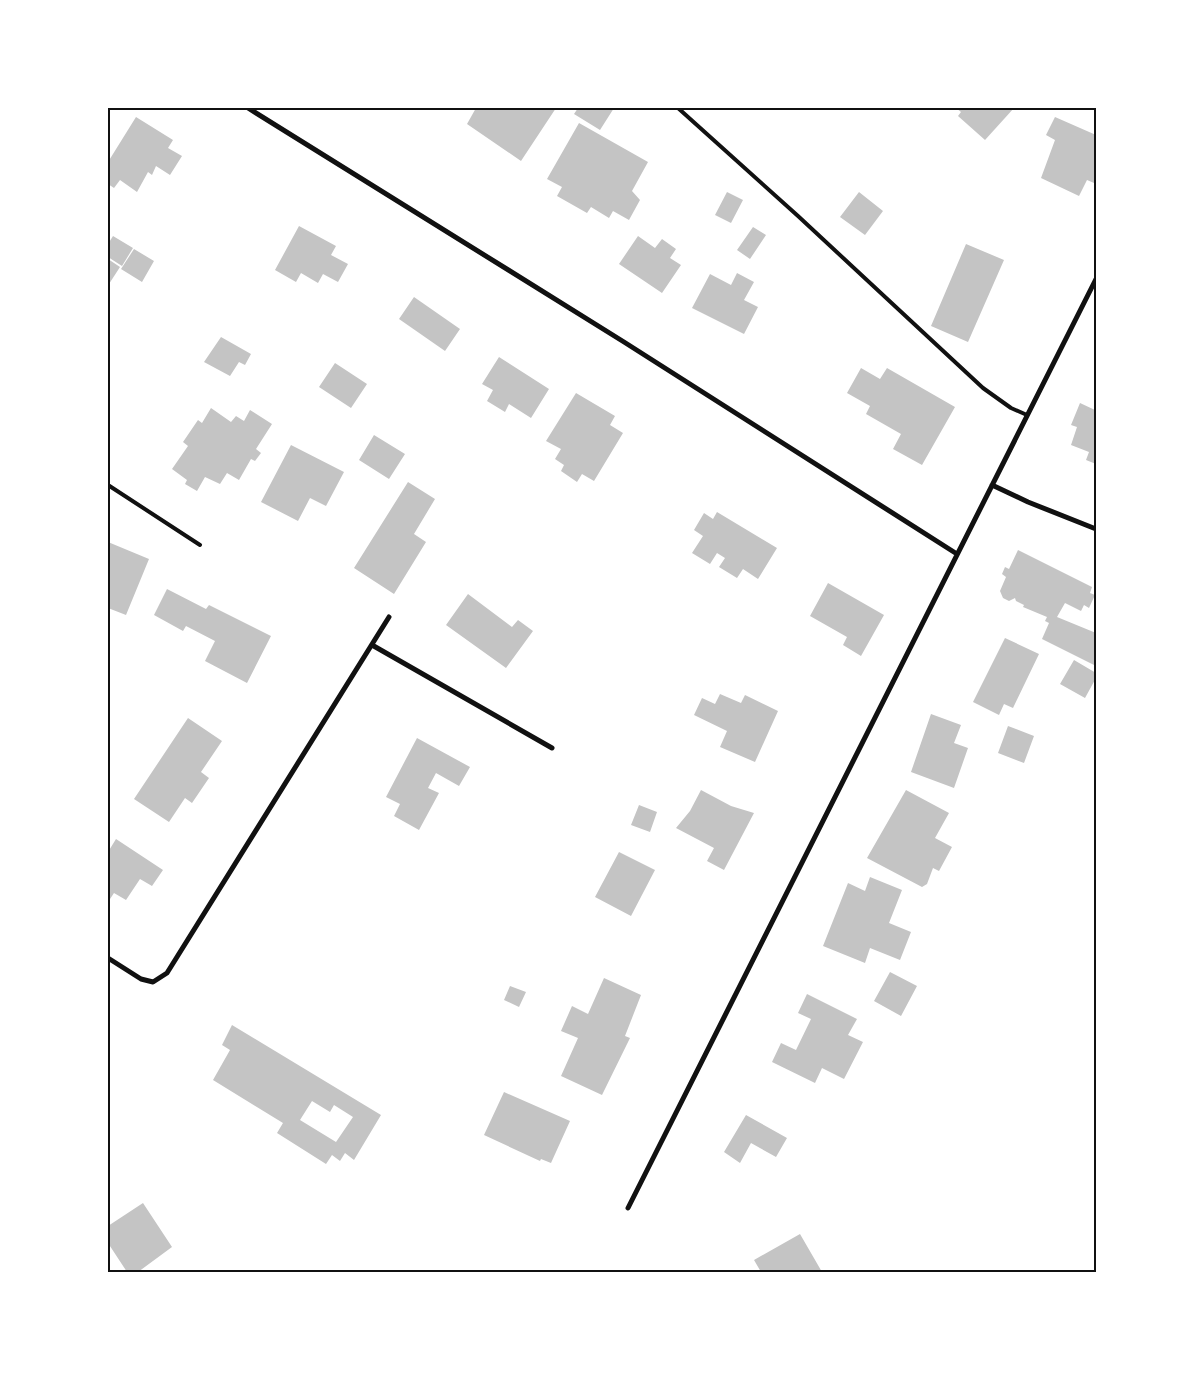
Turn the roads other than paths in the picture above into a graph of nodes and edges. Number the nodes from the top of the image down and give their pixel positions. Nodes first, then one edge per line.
1 (248, 108) edge
2 (678, 108) edge
3 (1096, 279) edge
4 (1027, 416) junction
5 (108, 485) edge
6 (992, 486) junction
7 (1096, 529) edge
8 (200, 545) dead end
9 (957, 554) junction
10 (389, 617) dead end
11 (372, 645) junction
12 (552, 748) dead end
13 (108, 958) edge
14 (628, 1208) dead end

1 - 9 street
2 - 4 lane
3 - 4 street
4 - 6 street
5 - 8 lane
6 - 7 street
6 - 9 street
9 - 14 street
10 - 11 street
11 - 12 street
11 - 13 street

